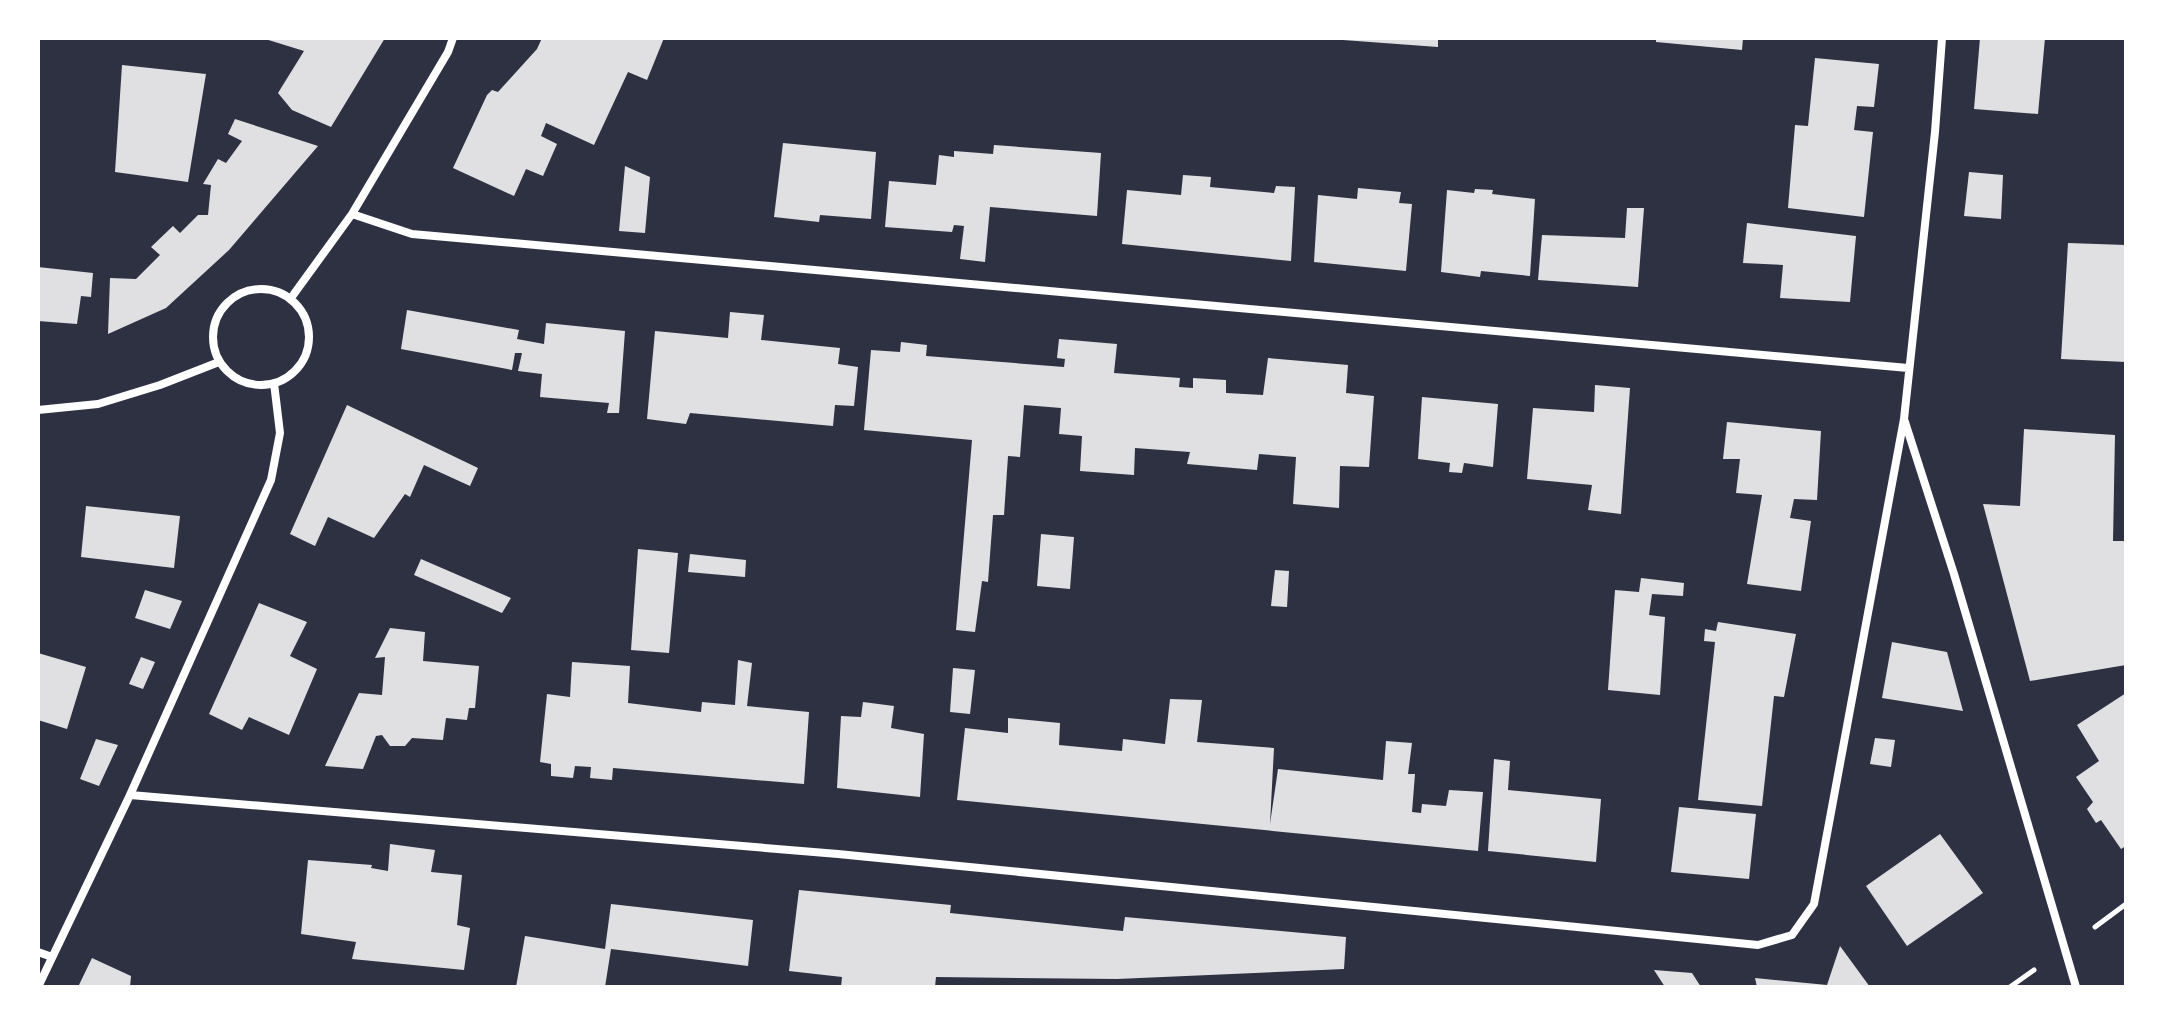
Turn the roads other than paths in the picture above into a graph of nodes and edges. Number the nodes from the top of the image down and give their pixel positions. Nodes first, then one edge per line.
1 (453, 38) edge
2 (1942, 38) edge
3 (352, 214) junction
4 (291, 298) junction
5 (219, 362) junction
6 (1908, 368) junction
7 (274, 383) junction
8 (38, 410) edge
9 (1904, 419) junction
10 (130, 795) junction
11 (38, 952) edge
12 (52, 957) junction
13 (38, 987) edge
14 (2076, 987) edge

1 - 3 street
2 - 6 street
3 - 4 street
3 - 6 street
4 - 5 street
4 - 7 street
5 - 7 street
5 - 8 street
6 - 9 street
7 - 10 street
9 - 10 street
9 - 14 street
10 - 12 street
11 - 12 street
12 - 13 street

